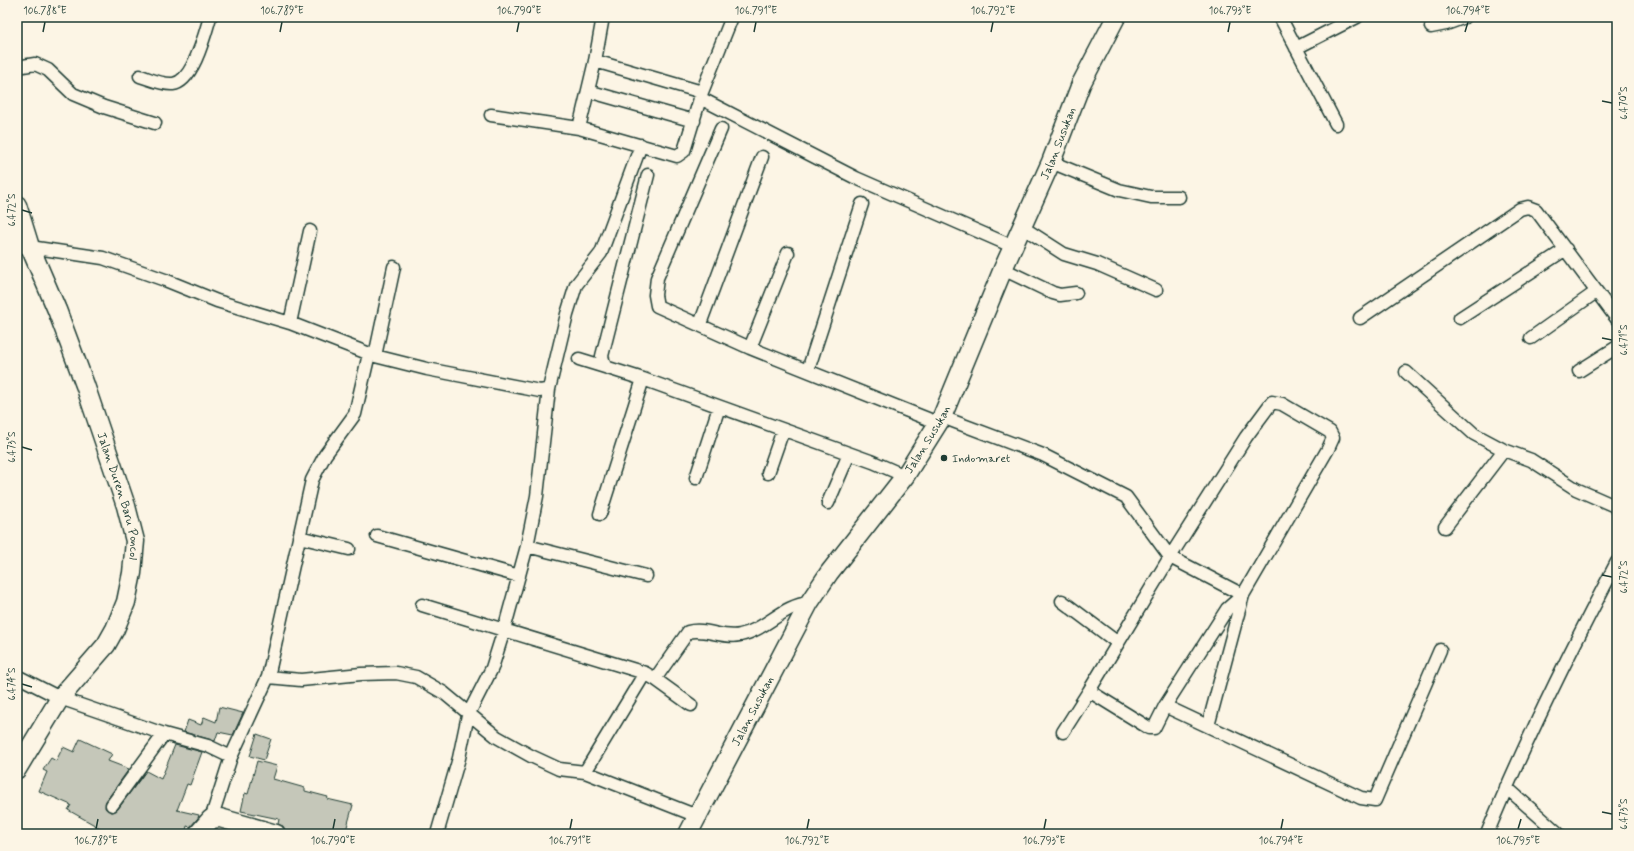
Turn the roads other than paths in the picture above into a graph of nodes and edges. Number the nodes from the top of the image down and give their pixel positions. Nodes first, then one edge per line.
1 (210, 17) edge
2 (603, 17) edge
3 (732, 17) edge
4 (1116, 17) edge
5 (1280, 17) edge
6 (1357, 17) edge
7 (1465, 17) edge
8 (1431, 28) dead end
9 (1296, 48) junction
10 (596, 61) junction
11 (17, 67) edge
12 (140, 76) dead end
13 (588, 91) junction
14 (701, 95) junction
15 (491, 115) dead end
16 (694, 121) junction
17 (155, 123) dead end
18 (1336, 124) dead end
19 (579, 128) junction
20 (721, 129) dead end
21 (641, 145) junction
22 (762, 157) dead end
23 (1051, 162) junction
24 (648, 175) dead end
25 (1179, 197) dead end
26 (862, 204) dead end
27 (17, 205) edge
28 (1022, 227) junction
29 (310, 231) dead end
30 (1014, 247) junction
31 (23, 249) edge
32 (1566, 249) junction
33 (788, 253) dead end
34 (394, 267) dead end
35 (1004, 269) junction
36 (1156, 290) dead end
37 (1596, 292) junction
38 (1076, 293) dead end
39 (1615, 313) edge
40 (1360, 318) dead end
41 (1460, 318) dead end
42 (290, 323) junction
43 (700, 324) junction
44 (1531, 338) dead end
45 (1617, 347) edge
46 (750, 348) junction
47 (372, 355) junction
48 (579, 359) dead end
49 (605, 367) junction
50 (808, 370) junction
51 (1579, 371) dead end
52 (1406, 372) dead end
53 (643, 379) junction
54 (549, 389) junction
55 (719, 407) junction
56 (940, 420) junction
57 (783, 430) junction
58 (1504, 450) junction
59 (849, 454) junction
60 (768, 473) dead end
61 (904, 476) junction
62 (696, 478) dead end
63 (828, 503) dead end
64 (1617, 507) edge
65 (600, 514) dead end
66 (1445, 527) dead end
67 (378, 536) dead end
68 (299, 537) junction
69 (527, 546) junction
70 (349, 549) dead end
71 (1170, 557) junction
72 (1617, 562) edge
73 (519, 576) junction
74 (646, 576) dead end
75 (1243, 595) junction
76 (1062, 601) dead end
77 (809, 603) junction
78 (422, 605) dead end
79 (504, 630) junction
80 (1118, 643) junction
81 (1440, 650) dead end
82 (17, 676) edge
83 (650, 676) junction
84 (268, 677) junction
85 (1089, 691) junction
86 (60, 698) junction
87 (691, 705) dead end
88 (1165, 706) junction
89 (468, 715) junction
90 (1208, 726) junction
91 (1063, 732) dead end
92 (164, 734) junction
93 (232, 757) junction
94 (17, 769) edge
95 (585, 772) junction
96 (1506, 787) junction
97 (112, 805) dead end
98 (697, 816) junction
99 (211, 819) junction
100 (198, 834) edge
101 (276, 834) edge
102 (437, 834) edge
103 (688, 834) edge
104 (1487, 834) edge
105 (1560, 834) edge

1 - 12 street
2 - 10 street
3 - 14 street
4 - 23 street, Jalan Susukan
5 - 9 street
6 - 9 street
7 - 8 street
9 - 18 street
10 - 13 street
10 - 14 street
11 - 17 street
13 - 16 street
13 - 19 street
14 - 16 street
14 - 30 street
15 - 19 street
16 - 21 street
19 - 21 street
20 - 43 street
21 - 54 street
22 - 43 street
23 - 25 street
23 - 28 street, Jalan Susukan
24 - 49 street
26 - 50 street
27 - 31 street, Jalan Duren Baru Poncol
28 - 30 street, Jalan Susukan
28 - 36 street
29 - 42 street
30 - 35 street, Jalan Susukan
31 - 42 street
31 - 86 street, Jalan Duren Baru Poncol
32 - 37 street
32 - 40 street
32 - 41 street
33 - 46 street
34 - 47 street
35 - 38 street
35 - 56 street, Jalan Susukan
37 - 39 street
37 - 44 street
42 - 47 street
43 - 46 street
45 - 51 street
46 - 50 street
47 - 54 street
47 - 68 street
48 - 49 street
49 - 53 street
50 - 56 street
52 - 58 street
53 - 55 street
53 - 65 street
54 - 69 street
55 - 57 street
55 - 62 street
56 - 61 street, Jalan Susukan
56 - 71 street
57 - 59 street
57 - 60 street
58 - 64 street
58 - 66 street
59 - 61 street
59 - 63 street
61 - 77 street, Jalan Susukan
67 - 73 street
68 - 70 street
68 - 84 street
69 - 73 street
69 - 74 street
71 - 75 street
71 - 75 street
71 - 80 street
72 - 96 street
73 - 79 street
75 - 88 street
75 - 90 street
76 - 80 street
77 - 83 street
77 - 98 street, Jalan Susukan
78 - 79 street
79 - 83 street
79 - 89 street
80 - 85 street
81 - 90 street
82 - 86 street
83 - 87 street
83 - 95 street
84 - 89 street
84 - 93 street
85 - 88 street
85 - 91 street
86 - 92 street
86 - 94 street, Jalan Duren Baru Poncol
88 - 90 street
89 - 95 street
89 - 102 street
92 - 93 street
92 - 97 street
93 - 99 street
95 - 98 street
96 - 104 street
96 - 105 street
98 - 103 street, Jalan Susukan
99 - 100 street
99 - 101 street

